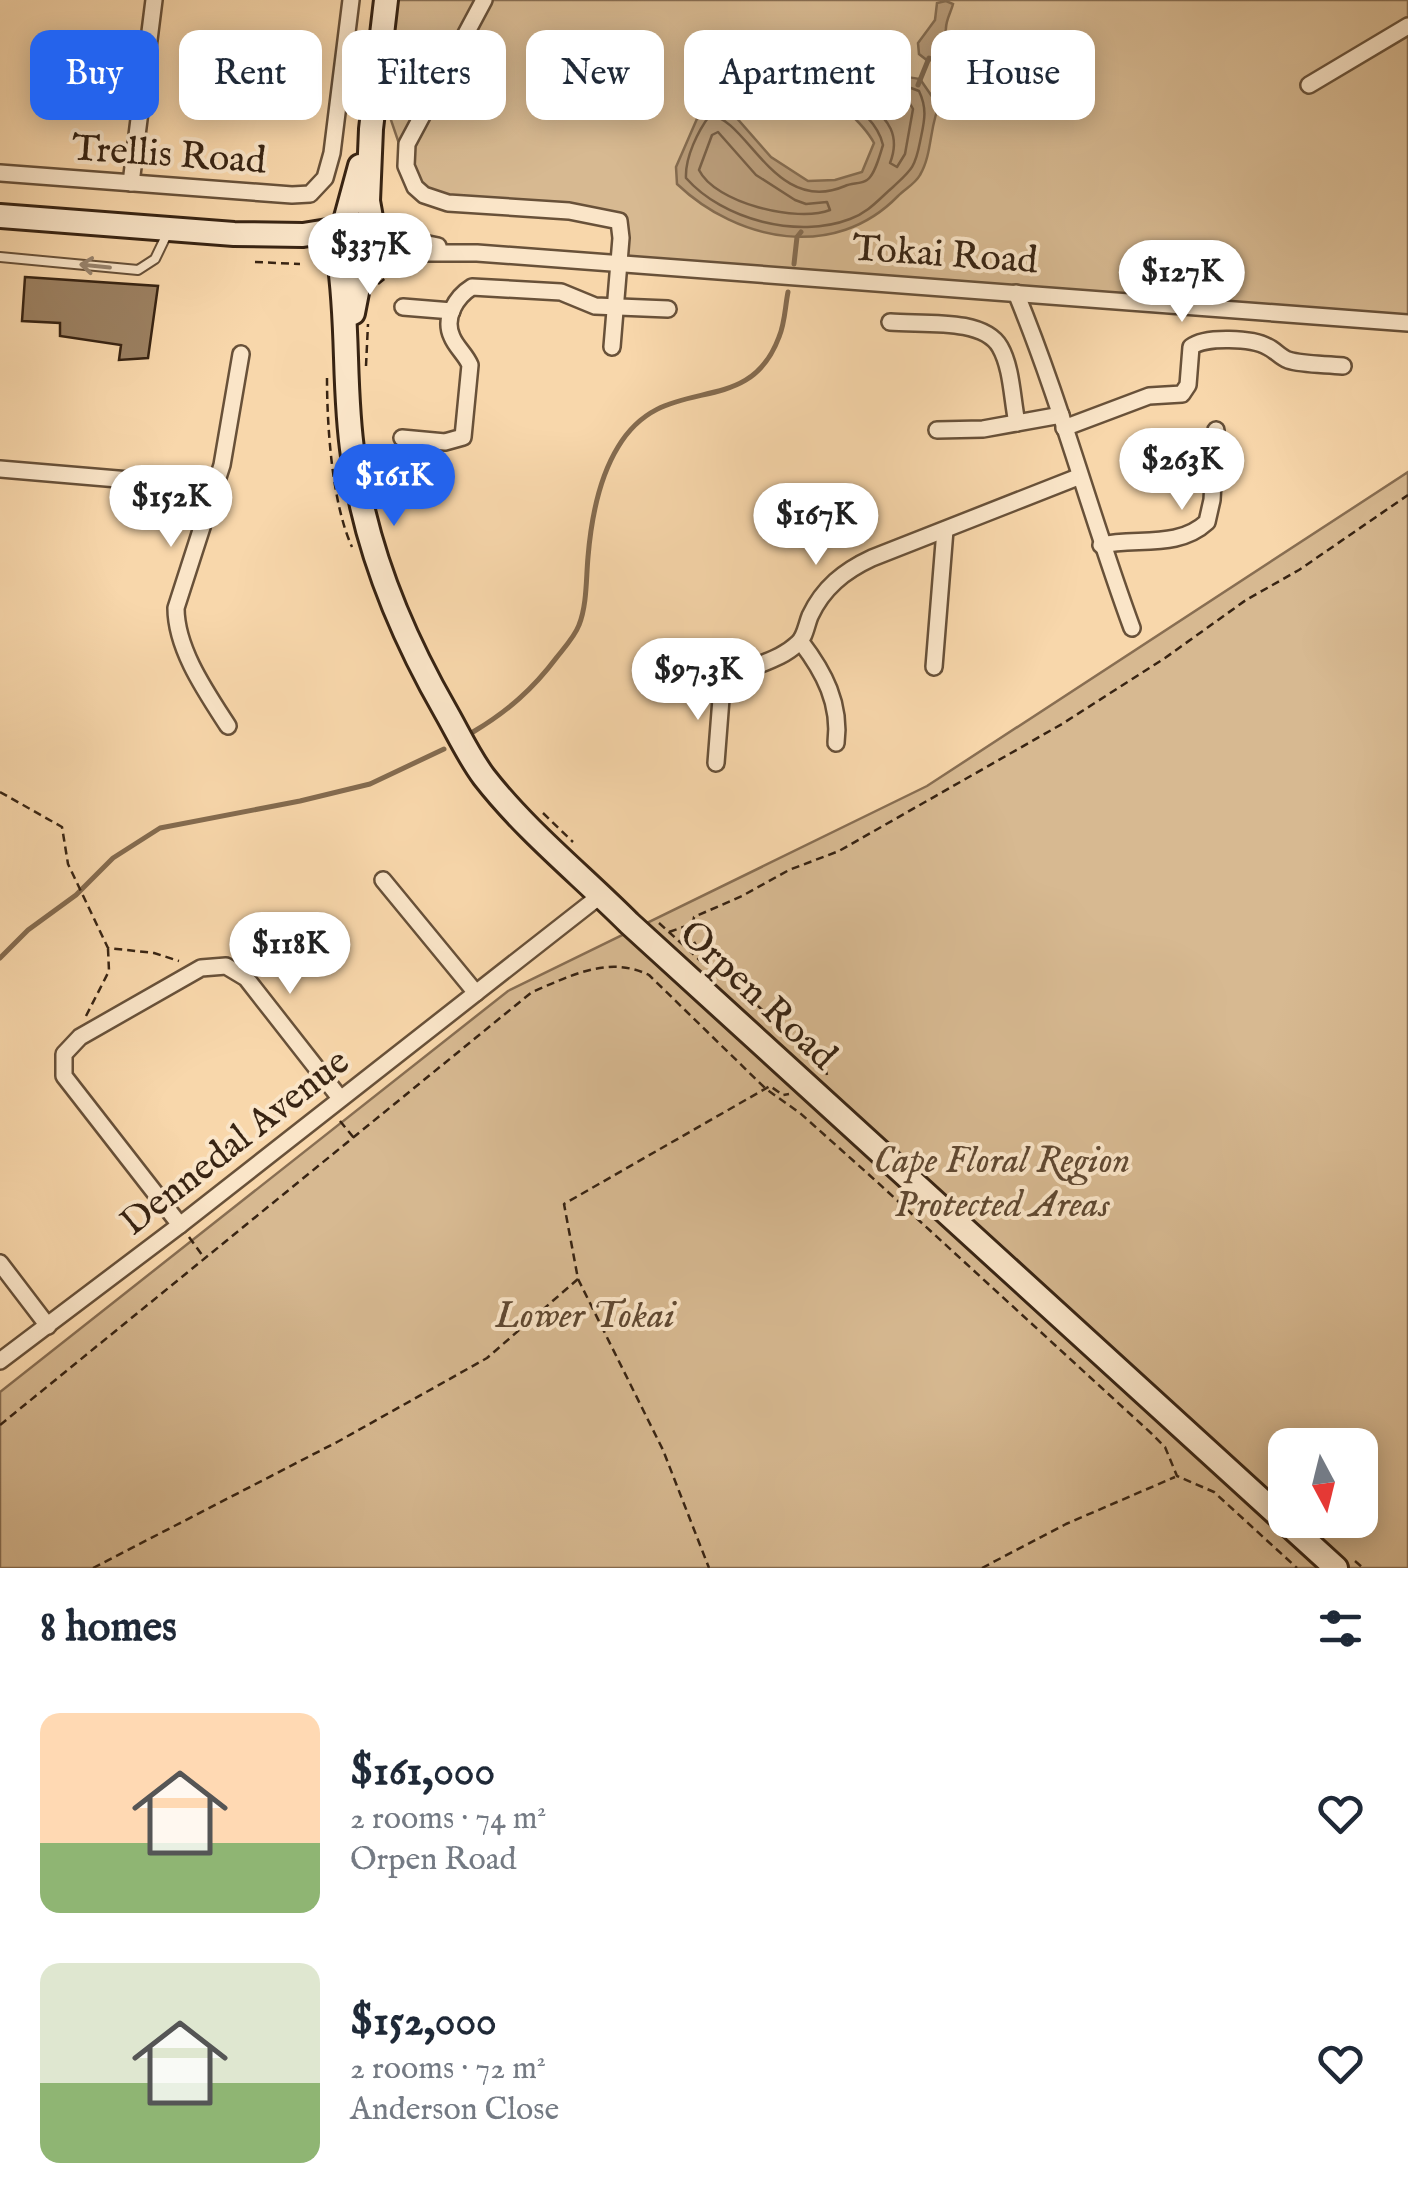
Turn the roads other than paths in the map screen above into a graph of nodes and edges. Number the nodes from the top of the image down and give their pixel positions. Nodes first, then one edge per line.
1 (154, 0) edge
2 (350, 0) edge
3 (386, 0) edge
4 (484, 0) edge
5 (1408, 26) edge
6 (1308, 85) dead end
7 (371, 130) junction
8 (0, 173) edge
9 (131, 183) junction
10 (0, 216) edge
11 (342, 227) junction
12 (168, 230) junction
13 (374, 231) junction
14 (234, 234) junction
15 (477, 253) junction
16 (0, 256) edge
17 (338, 258) junction
18 (620, 264) junction
19 (372, 270) junction
20 (1016, 294) junction
21 (616, 304) junction
22 (403, 307) dead end
23 (668, 309) dead end
24 (452, 312) junction
25 (890, 322) dead end
26 (1408, 323) edge
27 (347, 343) junction
28 (612, 346) dead end
29 (240, 354) dead end
30 (1343, 366) dead end
31 (1062, 422) junction
32 (1016, 423) junction
33 (938, 430) dead end
34 (1216, 430) dead end
35 (402, 438) dead end
36 (0, 469) edge
37 (1078, 477) junction
38 (211, 501) junction
39 (945, 530) junction
40 (1101, 545) junction
41 (1132, 628) dead end
42 (801, 642) junction
43 (934, 667) dead end
44 (228, 726) dead end
45 (836, 743) dead end
46 (716, 763) dead end
47 (383, 880) dead end
48 (600, 894) junction
49 (476, 993) junction
50 (334, 1102) junction
51 (180, 1226) junction
52 (0, 1263) edge
53 (48, 1326) junction
54 (0, 1361) edge
55 (1336, 1568) edge

1 - 9 street
2 - 9 street, Trellis Road
3 - 7 main road
4 - 18 street
5 - 6 street
7 - 11 main road
7 - 13 main road
8 - 9 street, Trellis Road
10 - 12 main road
11 - 13 main road
11 - 14 main road
11 - 17 main road
12 - 14 main road
12 -> 16 lane
13 - 15 street, Tokai Road
13 - 19 main road
14 - 17 main road
15 - 18 street, Tokai Road
15 - 19 street, Tokai Road
17 - 19 main road
17 - 27 main road, Orpen Road
18 - 20 street, Tokai Road
18 - 21 street
19 - 27 main road, Orpen Road
20 - 26 street, Tokai Road
20 - 31 street
21 - 23 street
21 - 24 street
21 - 28 street
22 - 24 street
24 - 35 street
25 - 32 street
27 - 48 main road, Orpen Road
29 - 38 street
30 - 31 street
31 - 32 street
31 - 37 street
32 - 33 street
34 - 40 street
36 - 38 street
37 - 39 street
37 - 40 street
38 - 44 street
39 - 42 street
39 - 43 street
40 - 41 street
42 - 45 street
42 - 46 street
47 - 49 street
48 - 49 street, Dennedal Avenue
48 - 55 main road, Orpen Road
49 - 50 street, Dennedal Avenue
50 - 51 street, Dennedal Avenue
50 - 51 street
51 - 53 street, Dennedal Avenue
52 - 53 street
53 - 54 street, Dennedal Avenue

